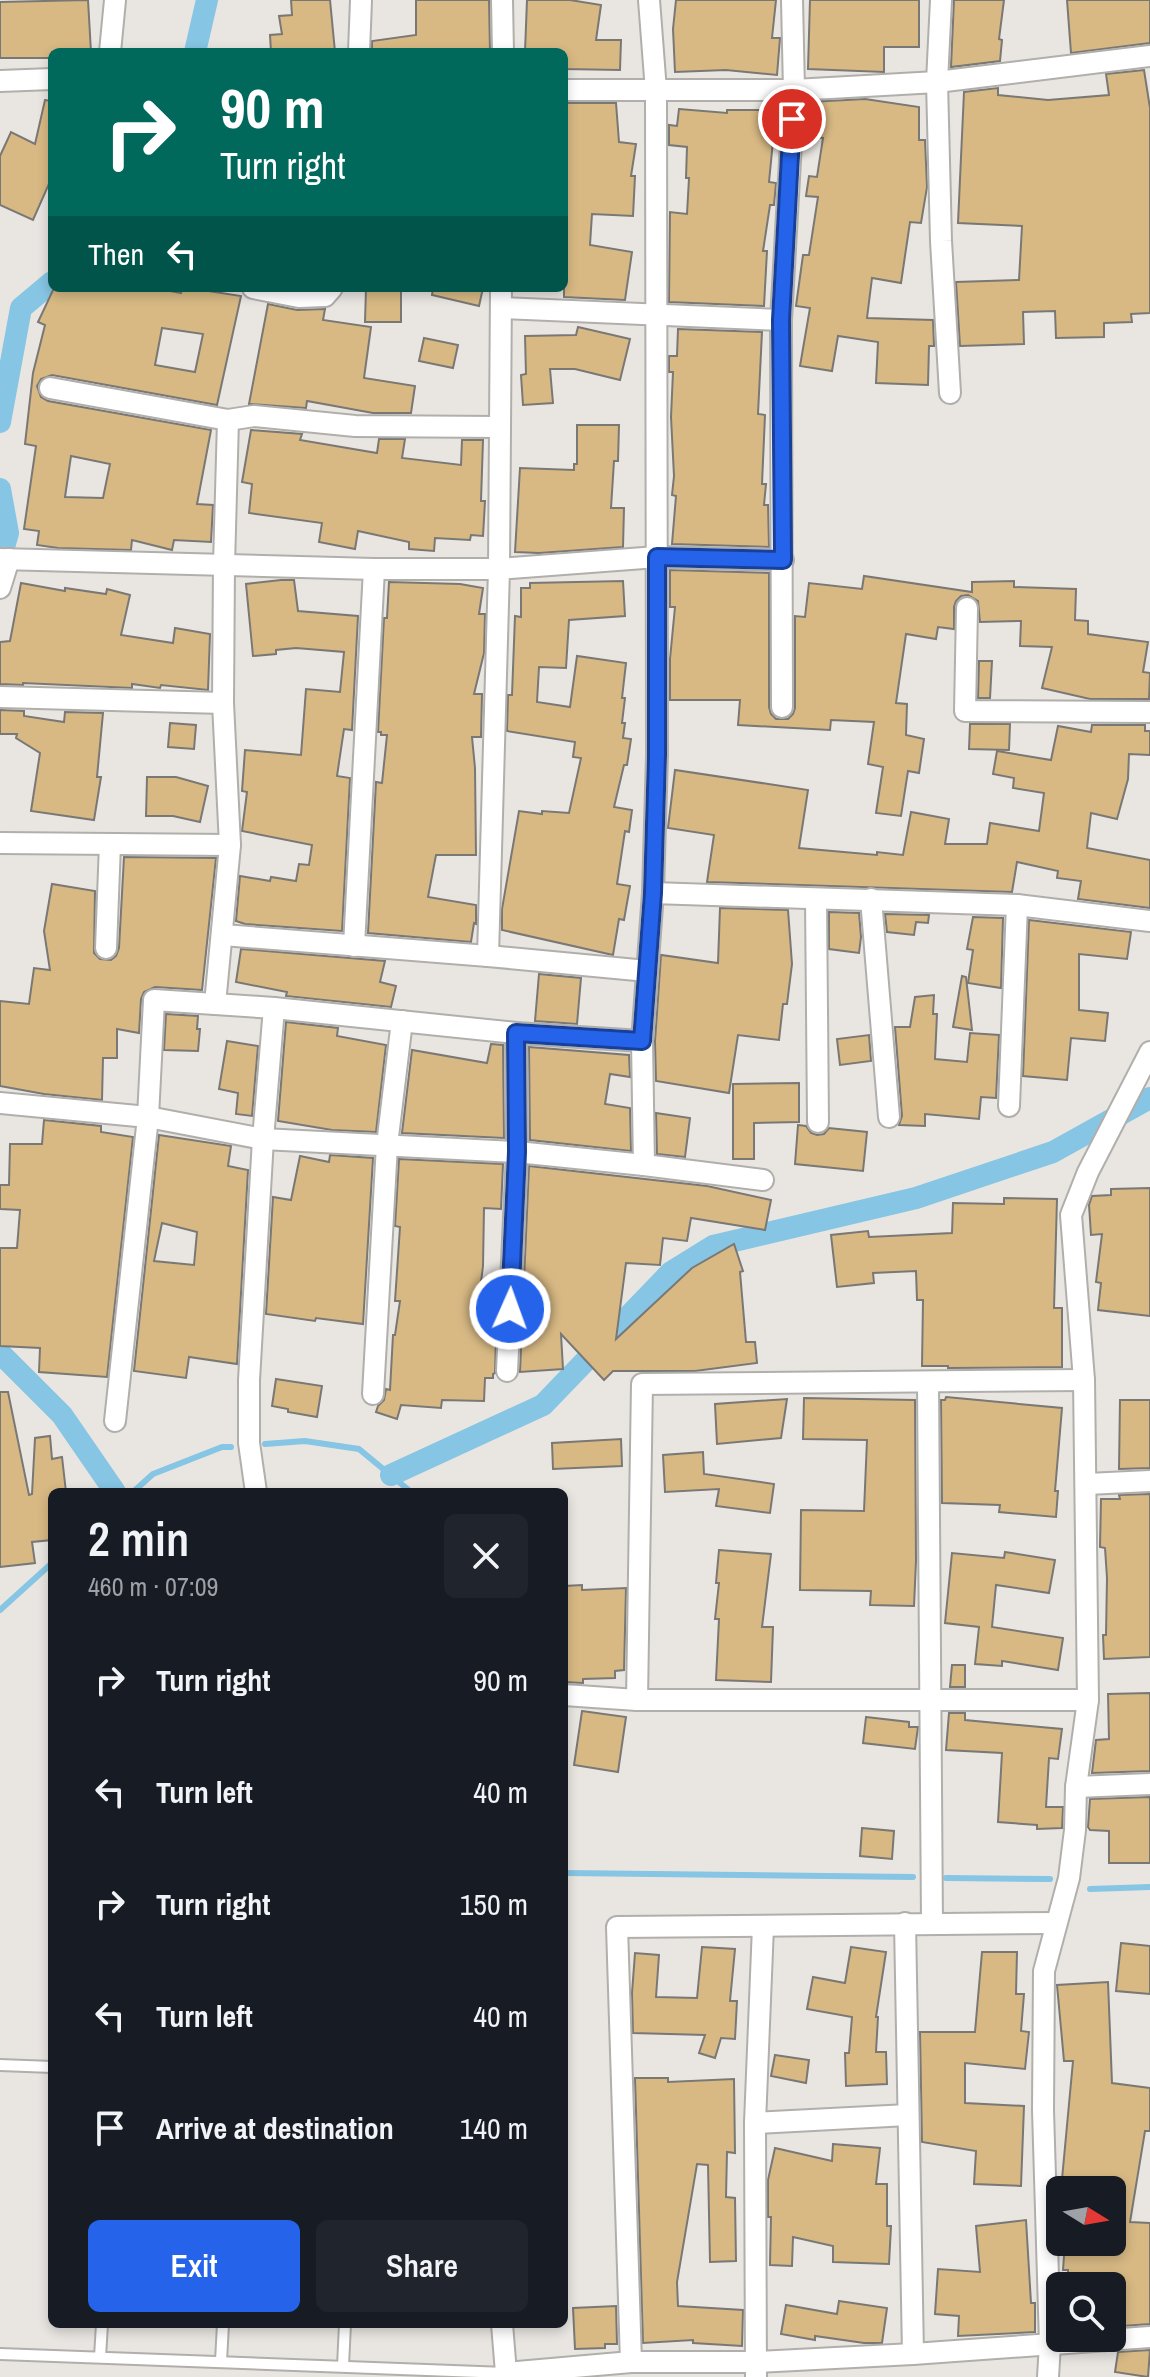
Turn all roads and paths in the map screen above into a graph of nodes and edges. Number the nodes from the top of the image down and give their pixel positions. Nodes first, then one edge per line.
1 (115, 0) edge
2 (361, 0) edge
3 (502, 0) edge
4 (649, 0) edge
5 (792, 0) edge
6 (941, 0) edge
7 (110, 48) edge
8 (359, 48) edge
9 (503, 48) edge
10 (1150, 56) edge
11 (48, 79) edge
12 (0, 81) edge
13 (937, 82) junction
14 (568, 90) edge
15 (794, 90) junction
16 (656, 91) junction
17 (273, 292) edge
18 (328, 292) edge
19 (501, 298) edge
20 (656, 316) junction
21 (781, 320) junction
22 (50, 388) dead end
23 (950, 393) dead end
24 (228, 420) junction
25 (498, 427) junction
26 (657, 557) junction
27 (5, 559) edge
28 (783, 560) junction
29 (224, 565) junction
30 (374, 569) junction
31 (499, 569) junction
32 (0, 588) edge
33 (967, 608) dead end
34 (0, 697) edge
35 (223, 703) junction
36 (782, 707) dead end
37 (1150, 712) edge
38 (0, 843) edge
39 (110, 844) junction
40 (230, 845) junction
41 (653, 893) junction
42 (816, 899) junction
43 (871, 899) junction
44 (1017, 905) junction
45 (1150, 921) edge
46 (223, 935) junction
47 (354, 946) junction
48 (106, 948) dead end
49 (488, 956) junction
50 (647, 971) junction
51 (215, 1004) junction
52 (274, 1008) junction
53 (402, 1021) junction
54 (516, 1033) junction
55 (642, 1041) junction
56 (1150, 1052) edge
57 (0, 1103) edge
58 (1009, 1106) dead end
59 (148, 1117) junction
60 (889, 1117) dead end
61 (818, 1122) dead end
62 (263, 1139) junction
63 (387, 1145) junction
64 (517, 1152) junction
65 (644, 1165) junction
66 (763, 1180) dead end
67 (507, 1371) dead end
68 (1084, 1380) junction
69 (928, 1382) junction
70 (373, 1394) dead end
71 (115, 1421) dead end
72 (1150, 1481) edge
73 (1087, 1484) junction
74 (255, 1488) edge
75 (568, 1695) edge
76 (637, 1700) junction
77 (931, 1700) junction
78 (1088, 1700) junction
79 (1150, 1784) edge
80 (1076, 1787) junction
81 (905, 1923) junction
82 (1055, 1923) junction
83 (932, 1924) junction
84 (763, 1926) junction
85 (0, 2065) edge
86 (48, 2067) edge
87 (908, 2115) junction
88 (755, 2123) junction
89 (1048, 2272) edge
90 (102, 2328) edge
91 (223, 2328) edge
92 (345, 2328) edge
93 (502, 2328) edge
94 (1150, 2337) edge
95 (1126, 2339) edge
96 (1046, 2344) edge
97 (1050, 2352) edge
98 (0, 2354) edge
99 (913, 2354) junction
100 (100, 2357) junction
101 (221, 2361) junction
102 (631, 2362) junction
103 (343, 2366) junction
104 (756, 2370) edge
105 (506, 2375) edge
106 (1048, 2377) edge

1 - 7 street
2 - 8 street
3 - 9 street
4 - 16 street
5 - 15 street
6 - 13 street
10 - 13 street
11 - 12 street
13 - 15 street
13 - 23 street
14 - 16 street
15 - 16 street
15 - 21 street
16 - 20 street
17 - 18 street
19 - 20 street
19 - 25 street
20 - 21 street
20 - 26 street
21 - 28 street
22 - 24 street
24 - 25 street
24 - 29 street
25 - 31 street
26 - 28 street
26 - 31 street
26 - 41 street
27 - 29 street
27 - 32 street
28 - 36 street
29 - 30 street
29 - 35 street
30 - 31 street
30 - 47 street
31 - 49 street
33 - 37 street
34 - 35 street
35 - 40 street
38 - 39 street
39 - 40 street
39 - 48 street
40 - 46 street
41 - 42 street
41 - 50 street
42 - 43 street
42 - 61 street
43 - 44 street
43 - 60 street
44 - 45 street
44 - 58 street
46 - 47 street
46 - 51 street
47 - 49 street
49 - 50 street
50 - 55 street
51 - 52 street
51 - 59 street
52 - 53 street
52 - 62 street
53 - 54 street
53 - 63 street
54 - 55 street
54 - 64 street
55 - 65 street
56 - 68 street
57 - 59 street
59 - 62 street
59 - 71 street
62 - 63 street
62 - 74 street
63 - 64 street
63 - 70 street
64 - 65 street
64 - 67 street
65 - 66 street
68 - 69 street
68 - 73 street
69 - 76 street
69 - 77 street
72 - 73 street
73 - 78 street
75 - 76 street
76 - 77 street
77 - 78 street
77 - 83 street
78 - 80 street
79 - 80 street
80 - 82 street
81 - 83 street
81 - 84 street
81 - 87 street
82 - 83 street
82 - 89 street
84 - 88 street
84 - 102 street
85 - 86 lane
87 - 88 street
87 - 99 street
88 - 104 street
90 - 100 lane
91 - 101 lane
92 - 103 lane
93 - 105 street
94 - 95 street
96 - 99 street
97 - 106 street
98 - 100 lane
99 - 104 street
100 - 101 lane
101 - 103 lane
102 - 104 street
102 - 105 street
103 - 105 lane

